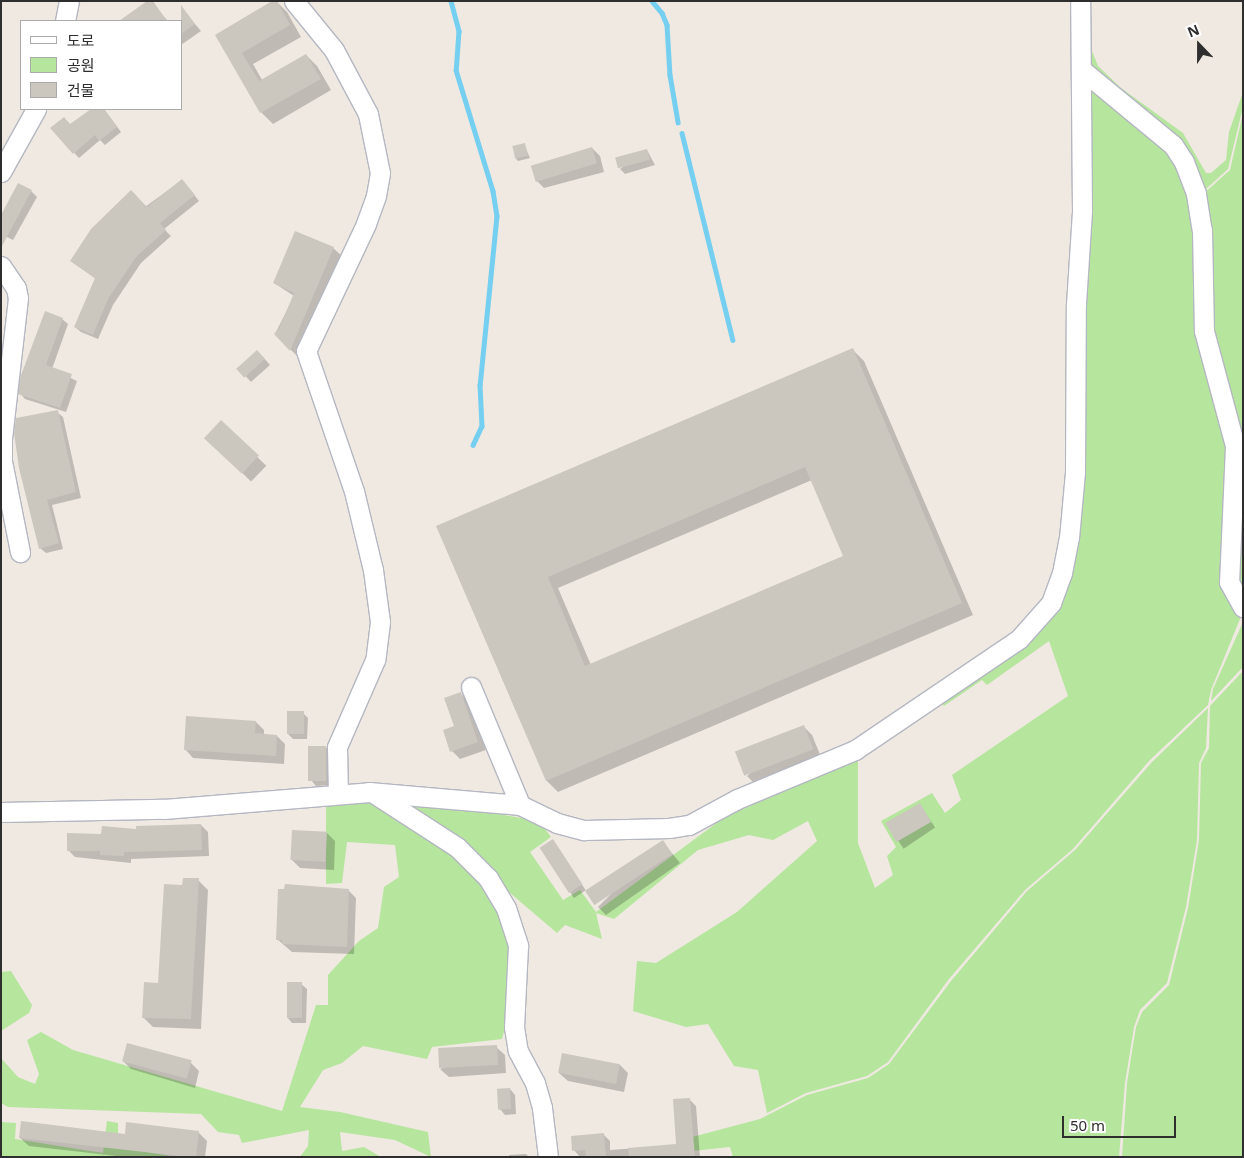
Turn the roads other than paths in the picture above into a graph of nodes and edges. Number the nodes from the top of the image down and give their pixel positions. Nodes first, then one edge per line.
1 (69, 1) edge
2 (294, 1) edge
3 (1080, 1) edge
4 (65, 20) edge
5 (1082, 70) junction
6 (35, 110) edge
7 (1, 172) edge
8 (1, 266) edge
9 (20, 552) dead end
10 (1243, 607) edge
11 (471, 687) dead end
12 (369, 792) junction
13 (338, 793) junction
14 (520, 805) junction
15 (1, 812) edge
16 (548, 1157) edge

1 - 4 street
2 - 13 street
3 - 5 street
5 - 10 street
5 - 14 street
6 - 7 street
8 - 9 street
11 - 14 street
12 - 13 street
12 - 14 street
12 - 16 street
13 - 15 street

